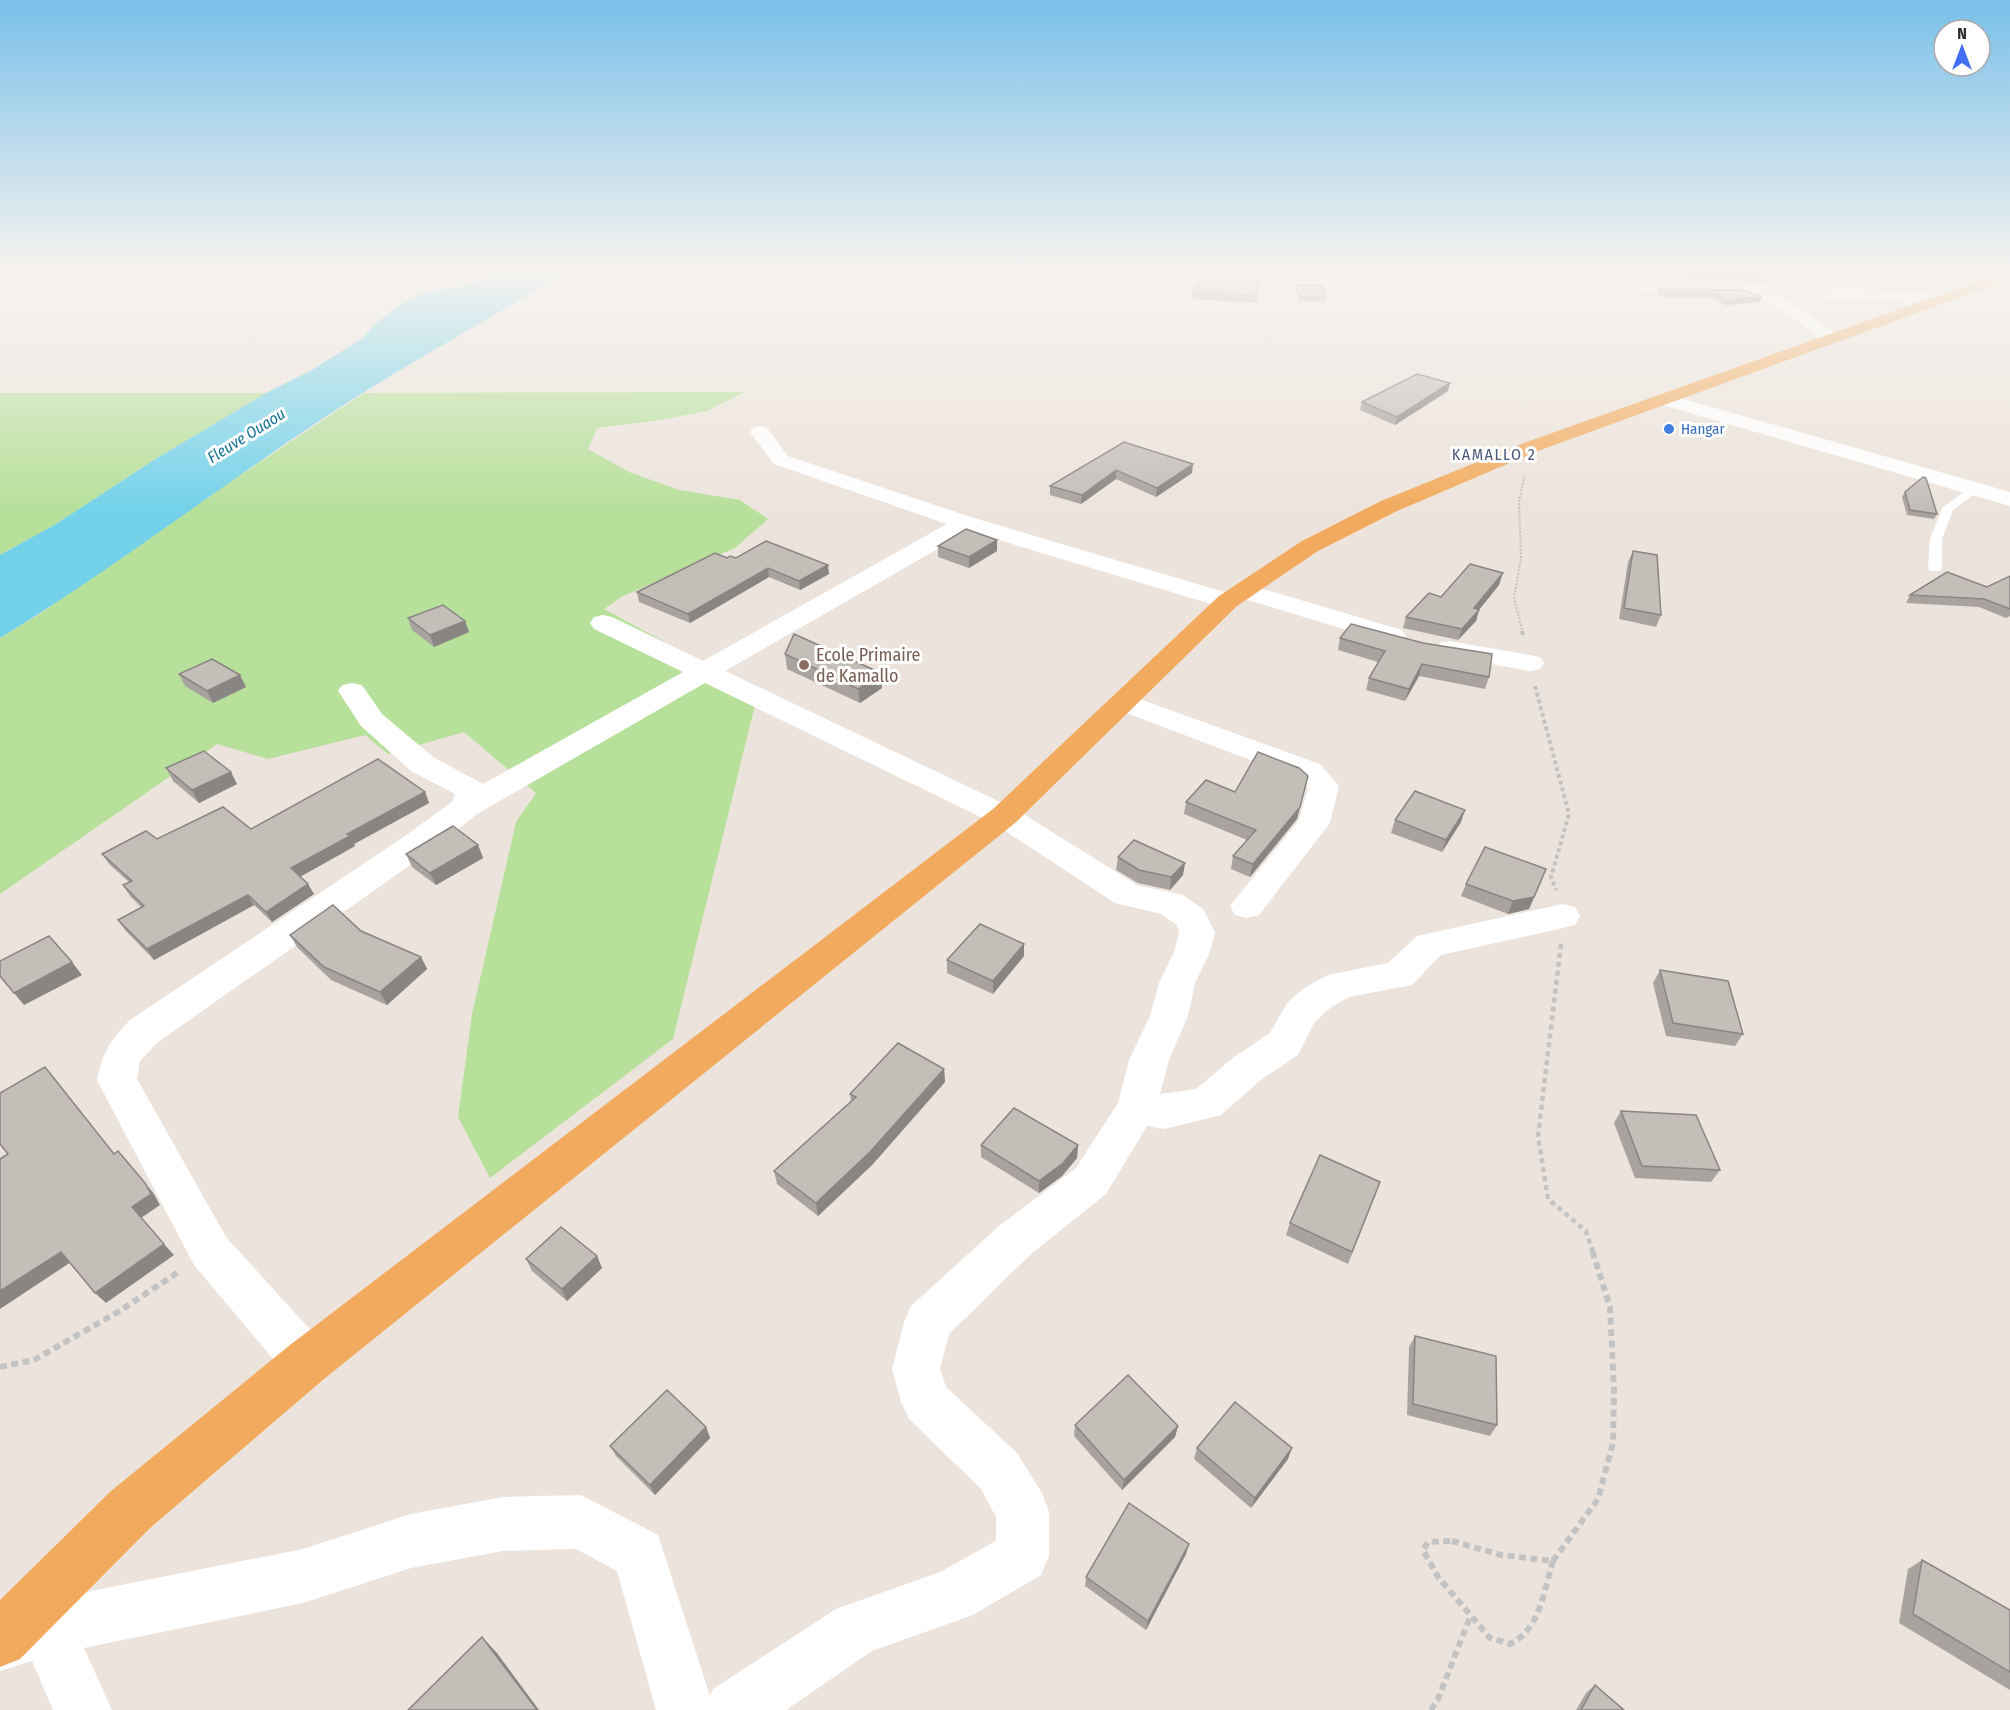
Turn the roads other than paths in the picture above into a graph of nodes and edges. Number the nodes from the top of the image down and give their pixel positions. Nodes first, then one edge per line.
1 (1798, 350) edge
2 (1664, 399) junction
3 (760, 432) dead end
4 (1973, 489) junction
5 (2010, 499) edge
6 (966, 523) junction
7 (1935, 568) dead end
8 (1236, 596) junction
9 (603, 623) dead end
10 (1530, 663) road end
11 (701, 672) junction
12 (352, 691) dead end
13 (1123, 702) junction
14 (466, 807) junction
15 (1004, 816) junction
16 (1247, 906) dead end
17 (1563, 916) road end
18 (1137, 1107) junction
19 (307, 1362) junction
20 (15, 1637) edge
21 (679, 1705) edge
22 (83, 1710) edge
23 (734, 1710) edge

1 - 2 highway
2 - 4 street
2 - 8 highway
3 - 6 street
4 - 5 street
4 - 7 lane
6 - 8 street
6 - 11 street
8 - 10 street
8 - 13 highway
9 - 11 street
11 - 14 street
11 - 15 street
12 - 14 street
13 - 15 highway
13 - 16 street
14 - 19 street
15 - 18 street
15 - 19 highway
17 - 18 street
18 - 23 street
19 - 20 highway
20 - 21 street
20 - 22 street

